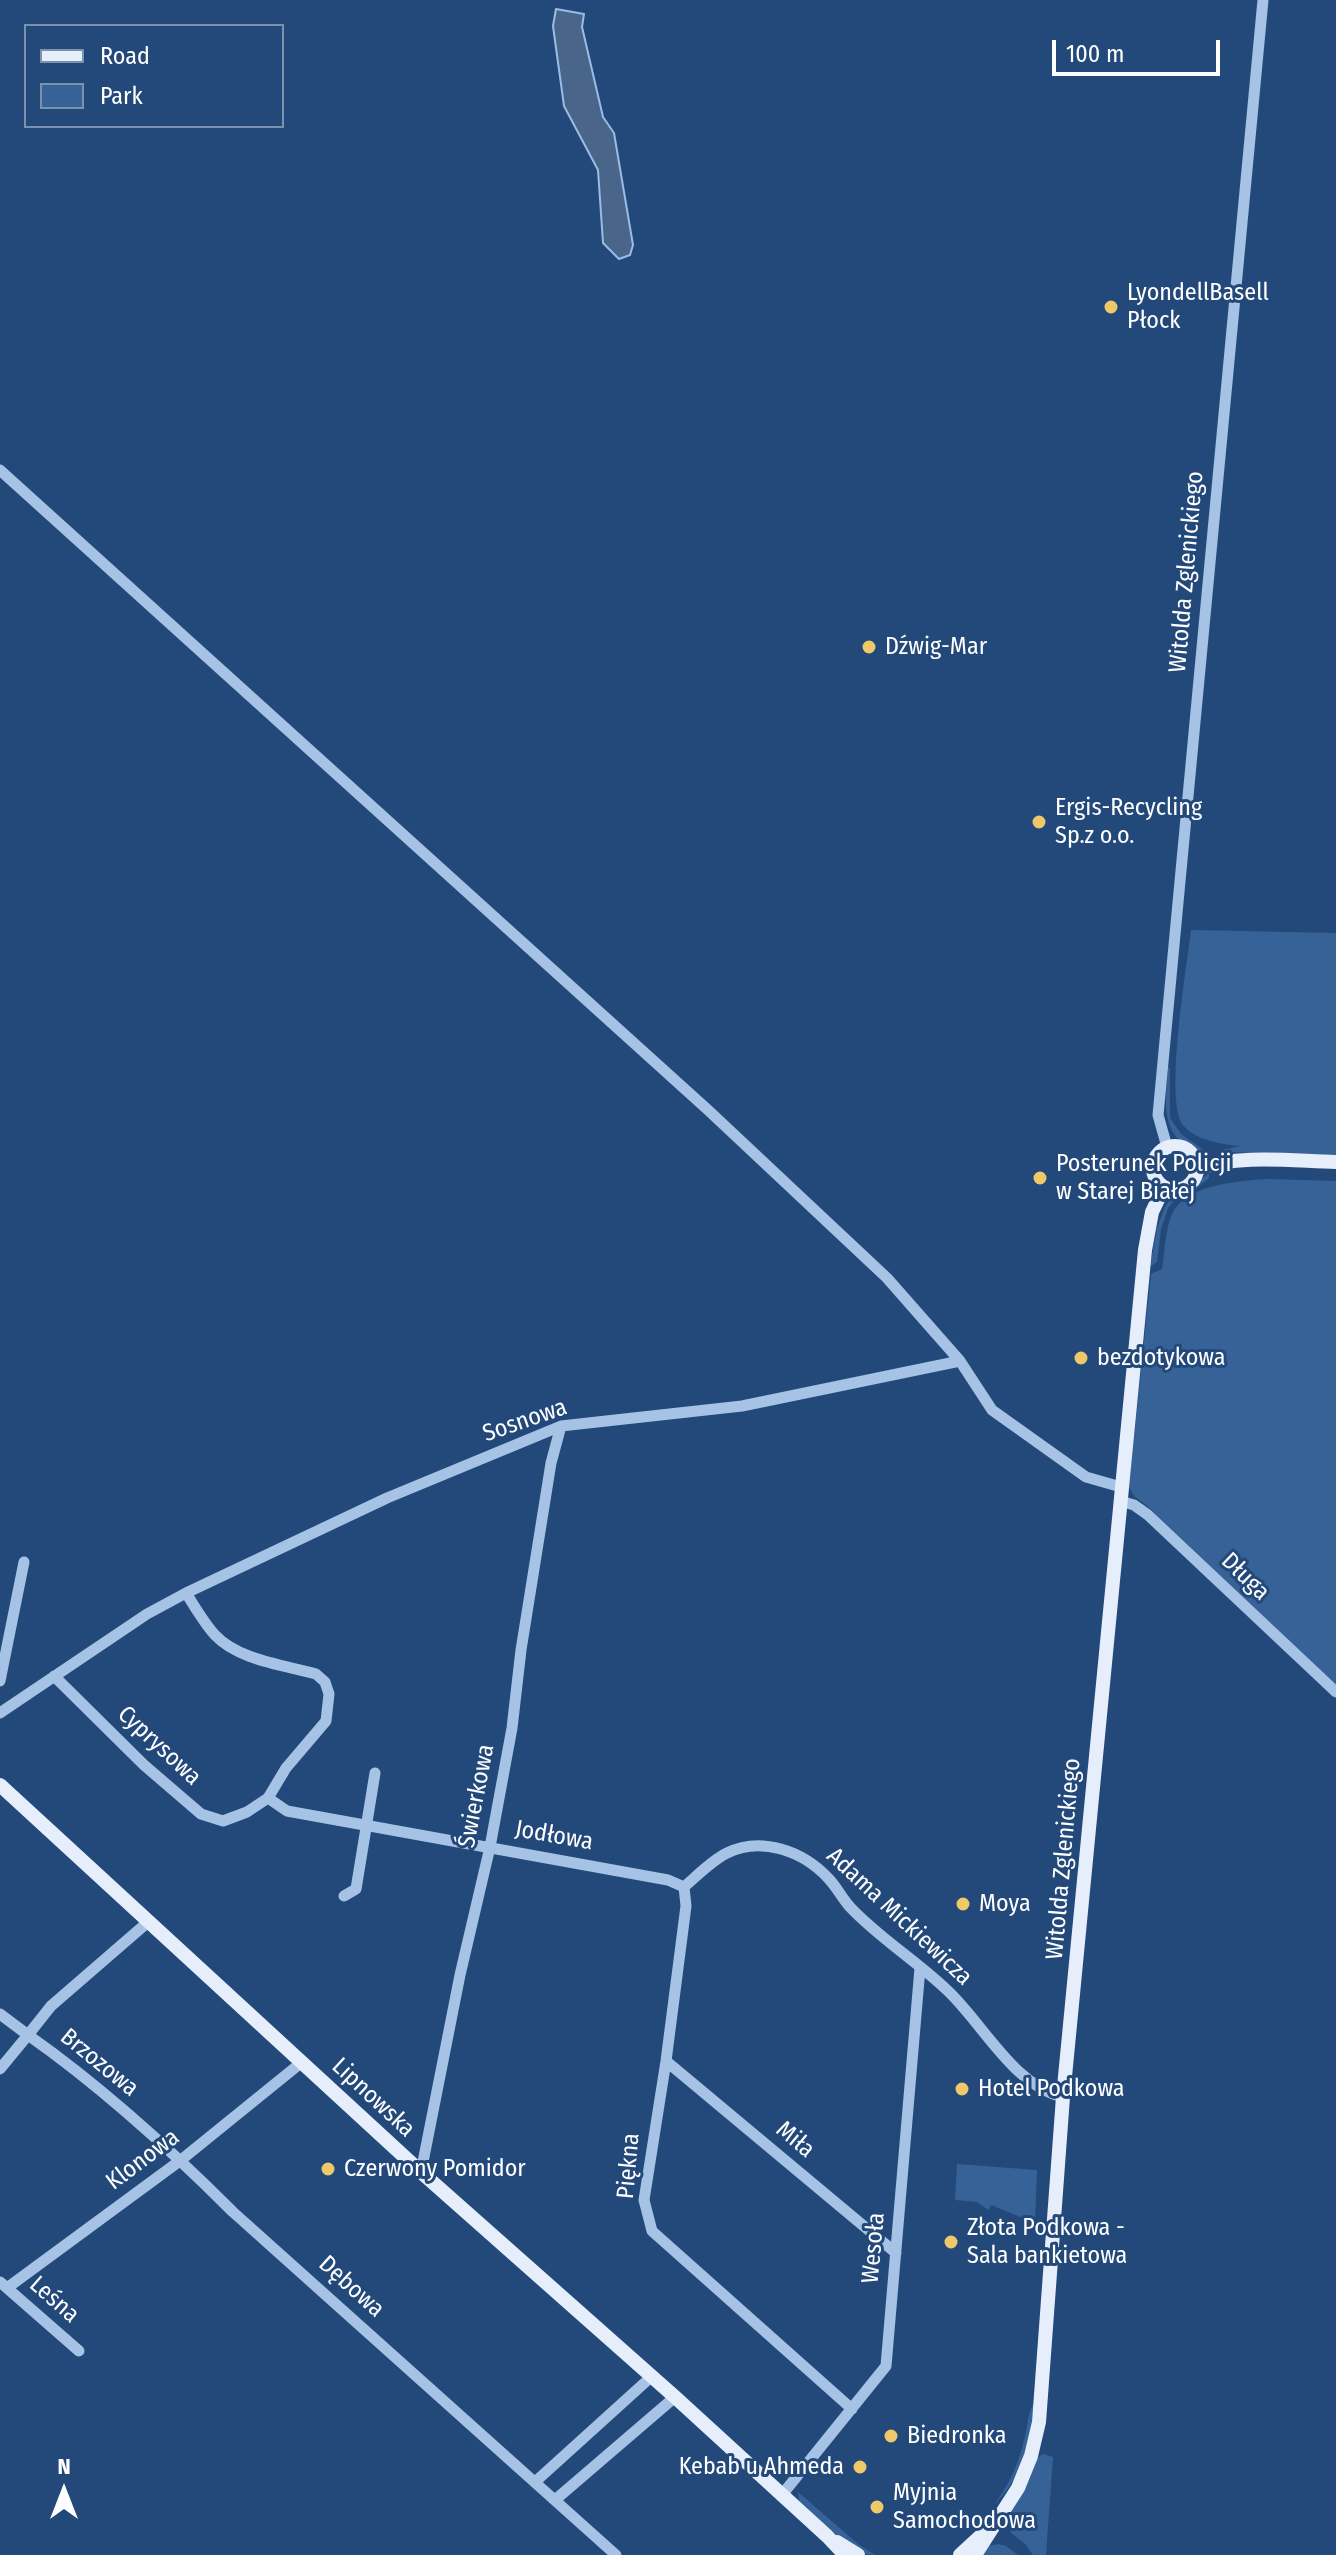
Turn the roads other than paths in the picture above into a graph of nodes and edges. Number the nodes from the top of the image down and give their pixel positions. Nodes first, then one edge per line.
1 (1263, 0) edge
2 (0, 470) edge
3 (1167, 1147) junction
4 (1336, 1162) edge
5 (1197, 1169) junction
6 (1164, 1187) junction
7 (960, 1361) junction
8 (561, 1426) junction
9 (1120, 1494) junction
10 (24, 1562) dead end
11 (186, 1593) junction
12 (54, 1676) junction
13 (0, 1681) edge
14 (1336, 1692) edge
15 (0, 1713) edge
16 (375, 1773) dead end
17 (0, 1785) edge
18 (268, 1798) junction
19 (366, 1825) junction
20 (490, 1847) junction
21 (684, 1887) junction
22 (344, 1896) dead end
23 (148, 1922) junction
24 (920, 1968) junction
25 (0, 2014) edge
26 (28, 2035) junction
27 (666, 2061) junction
28 (302, 2062) junction
29 (0, 2069) edge
30 (1063, 2097) junction
31 (140, 2124) joint
32 (181, 2160) junction
33 (421, 2172) junction
34 (896, 2253) junction
35 (4, 2285) edge
36 (79, 2351) dead end
37 (651, 2377) junction
38 (675, 2397) junction
39 (852, 2409) junction
40 (535, 2482) junction
41 (781, 2496) junction
42 (555, 2500) junction
43 (992, 2527) junction
44 (827, 2536) junction
45 (616, 2555) edge
46 (845, 2555) edge
47 (858, 2555) edge
48 (960, 2555) edge
49 (975, 2555) edge

1 - 3 street, Witolda Zglenickiego
2 - 7 street
3 - 5 main road
3 - 6 main road
4 - 5 main road
5 - 6 main road
6 - 9 main road, Witolda Zglenickiego
7 - 8 street, Sosnowa
7 - 9 street
8 - 11 street, Sosnowa
8 - 20 street, Świerkowa
9 - 14 street, Długa
9 - 30 main road, Witolda Zglenickiego
10 - 13 street
11 - 12 street, Sosnowa
11 - 18 street
12 - 15 street, Sosnowa
12 - 18 street, Cyprysowa
16 - 19 street
17 - 23 main road, Lipnowska
18 - 19 street, Jodłowa
19 - 20 street, Jodłowa
19 - 22 street
20 - 21 street, Jodłowa
20 - 33 street, Świerkowa
21 - 24 street, Adama Mickiewicza
21 - 27 street, Piękna
23 - 26 street
23 - 28 main road, Lipnowska
24 - 30 street, Adama Mickiewicza
24 - 34 street, Wesoła
25 - 26 street
26 - 29 street, Brzozowa
26 - 31 street, Brzozowa
27 - 34 street, Miła
27 - 39 street, Piękna
28 - 32 street, Klonowa
28 - 33 main road, Lipnowska
30 - 43 main road, Witolda Zglenickiego
31 - 32 street, Dębowa
32 - 35 street, Klonowa
32 - 40 street, Dębowa
33 - 37 main road, Lipnowska
34 - 39 street, Wesoła
35 - 36 street, Leśna
37 - 38 main road, Lipnowska
37 - 40 street
38 - 41 main road, Lipnowska
38 - 42 street
39 - 41 street, Wesoła
40 - 42 street, Dębowa
41 - 44 main road, Lipnowska
42 - 45 street, Dębowa
43 - 48 main road, Witolda Zglenickiego
43 - 49 main road, Witolda Zglenickiego
44 - 46 main road, Lipnowska
44 - 47 main road, Lipnowska

